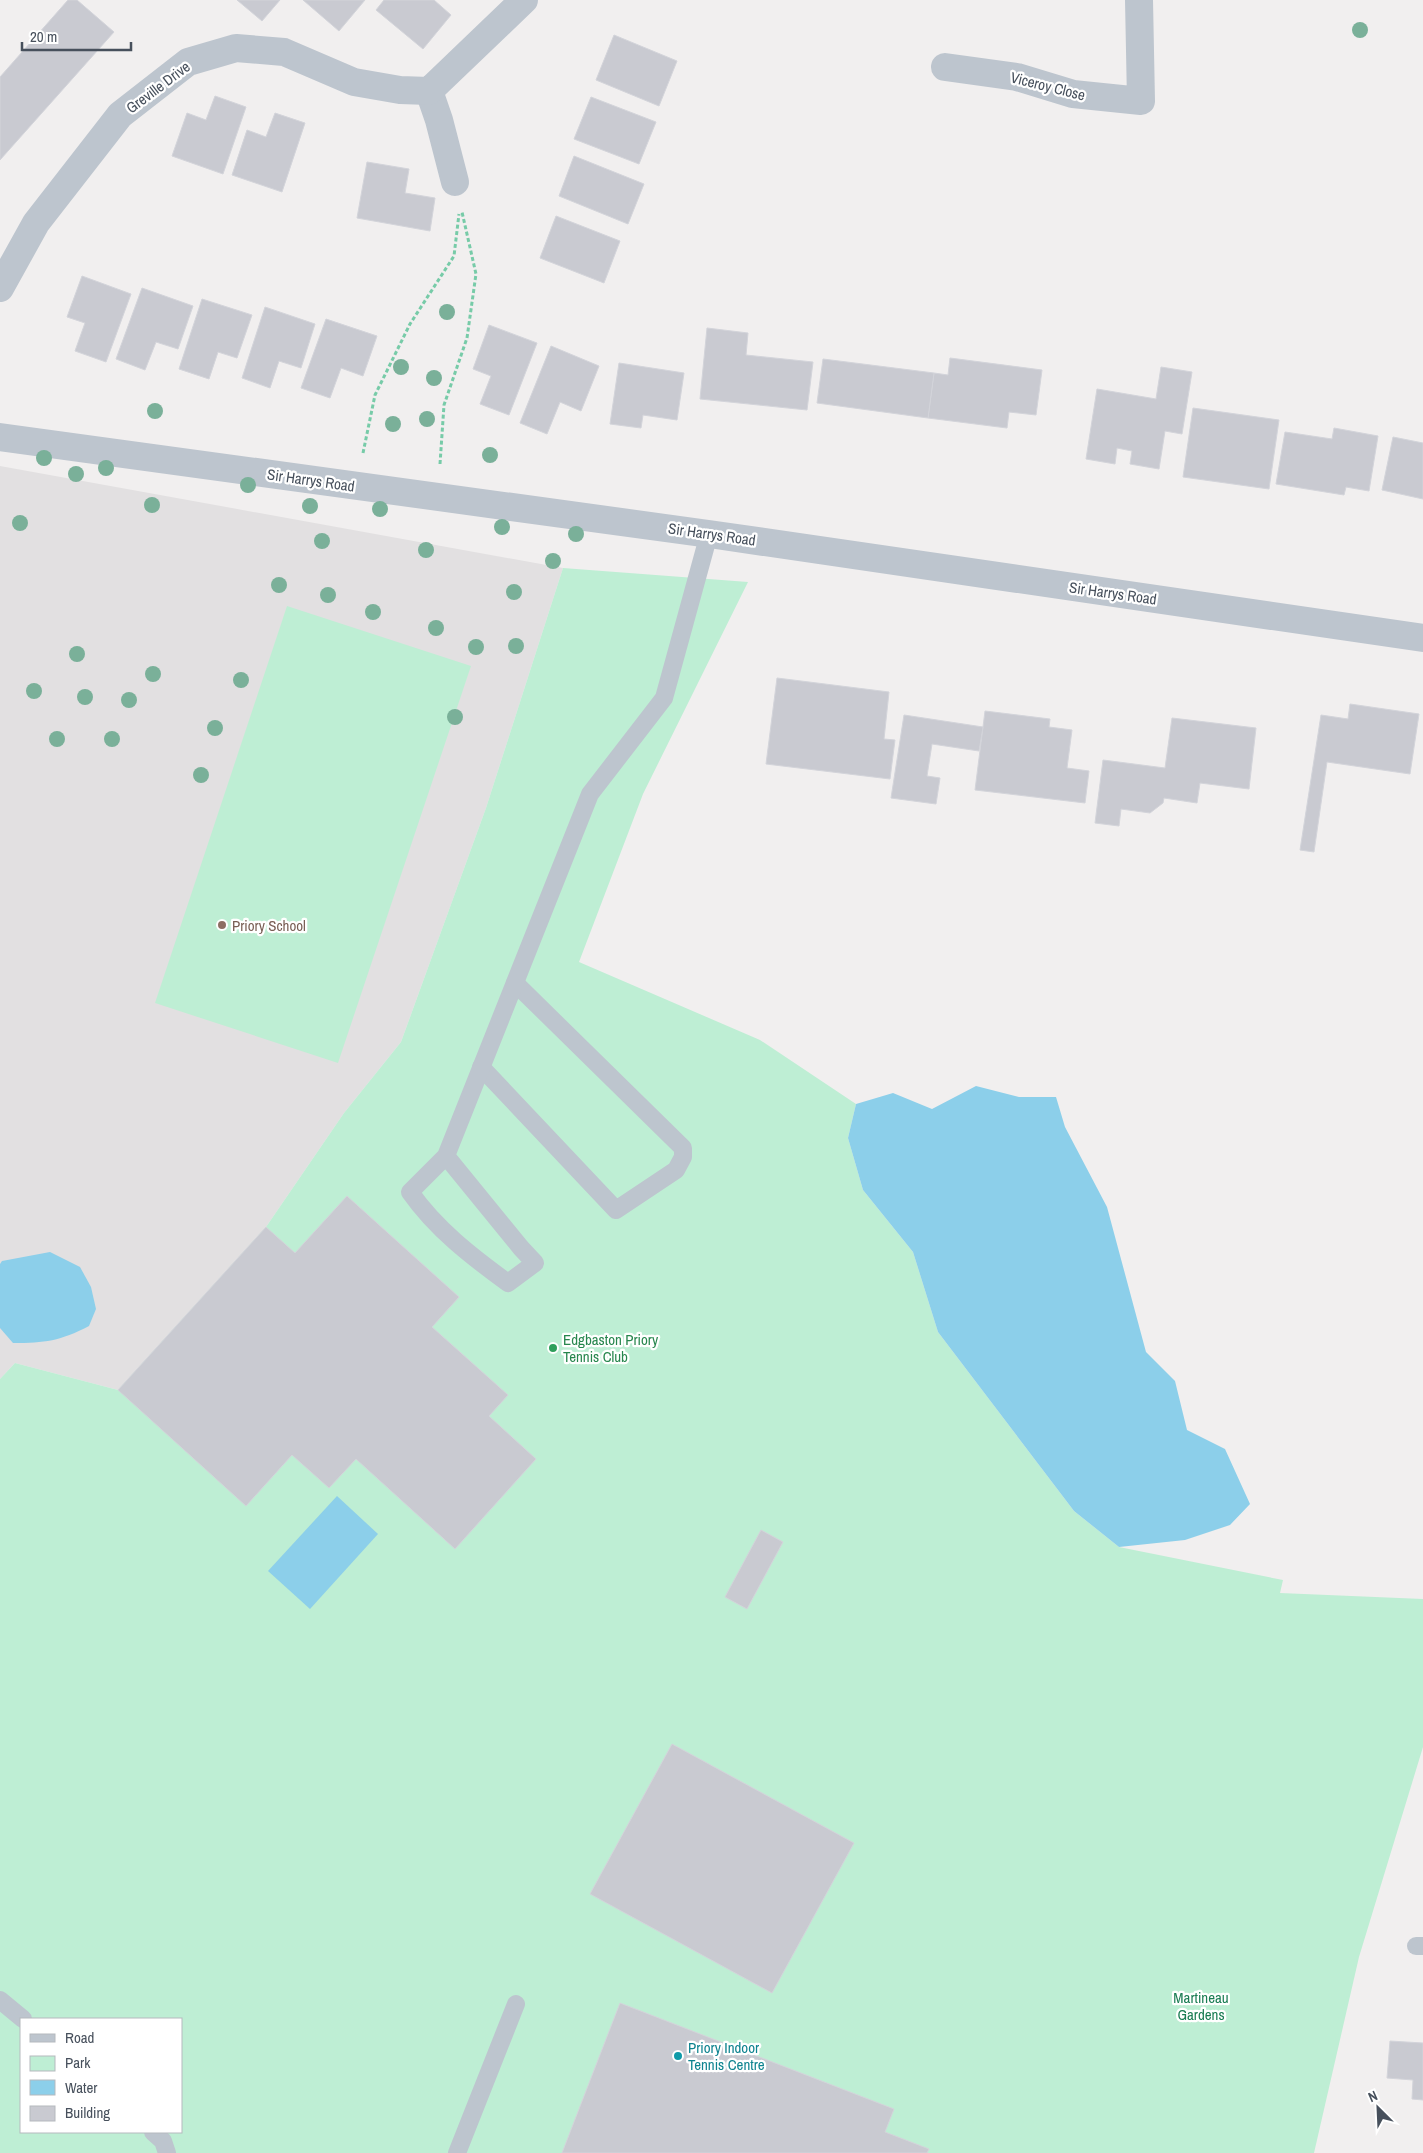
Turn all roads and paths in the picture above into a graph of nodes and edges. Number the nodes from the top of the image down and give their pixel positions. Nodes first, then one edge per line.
1 (524, 0) edge
2 (1139, 0) edge
3 (944, 67) dead end
4 (429, 90) junction
5 (455, 182) junction
6 (0, 288) edge
7 (0, 437) edge
8 (363, 454) dead end
9 (440, 467) dead end
10 (709, 534) junction
11 (1423, 638) edge
12 (515, 983) junction
13 (481, 1067) junction
14 (446, 1156) junction
15 (0, 2000) edge
16 (516, 2004) dead end
17 (22, 2018) edge
18 (153, 2133) edge
19 (167, 2153) edge
20 (457, 2153) edge

1 - 4 street
2 - 3 street, Viceroy Close
4 - 5 street
4 - 6 street, Greville Drive
5 - 8 path
5 - 9 path
7 - 10 street, Sir Harrys Road
10 - 11 street, Sir Harrys Road
10 - 12 lane
12 - 13 lane
12 - 13 lane
13 - 14 lane
14 - 14 lane
15 - 17 lane
16 - 20 lane
18 - 19 lane

